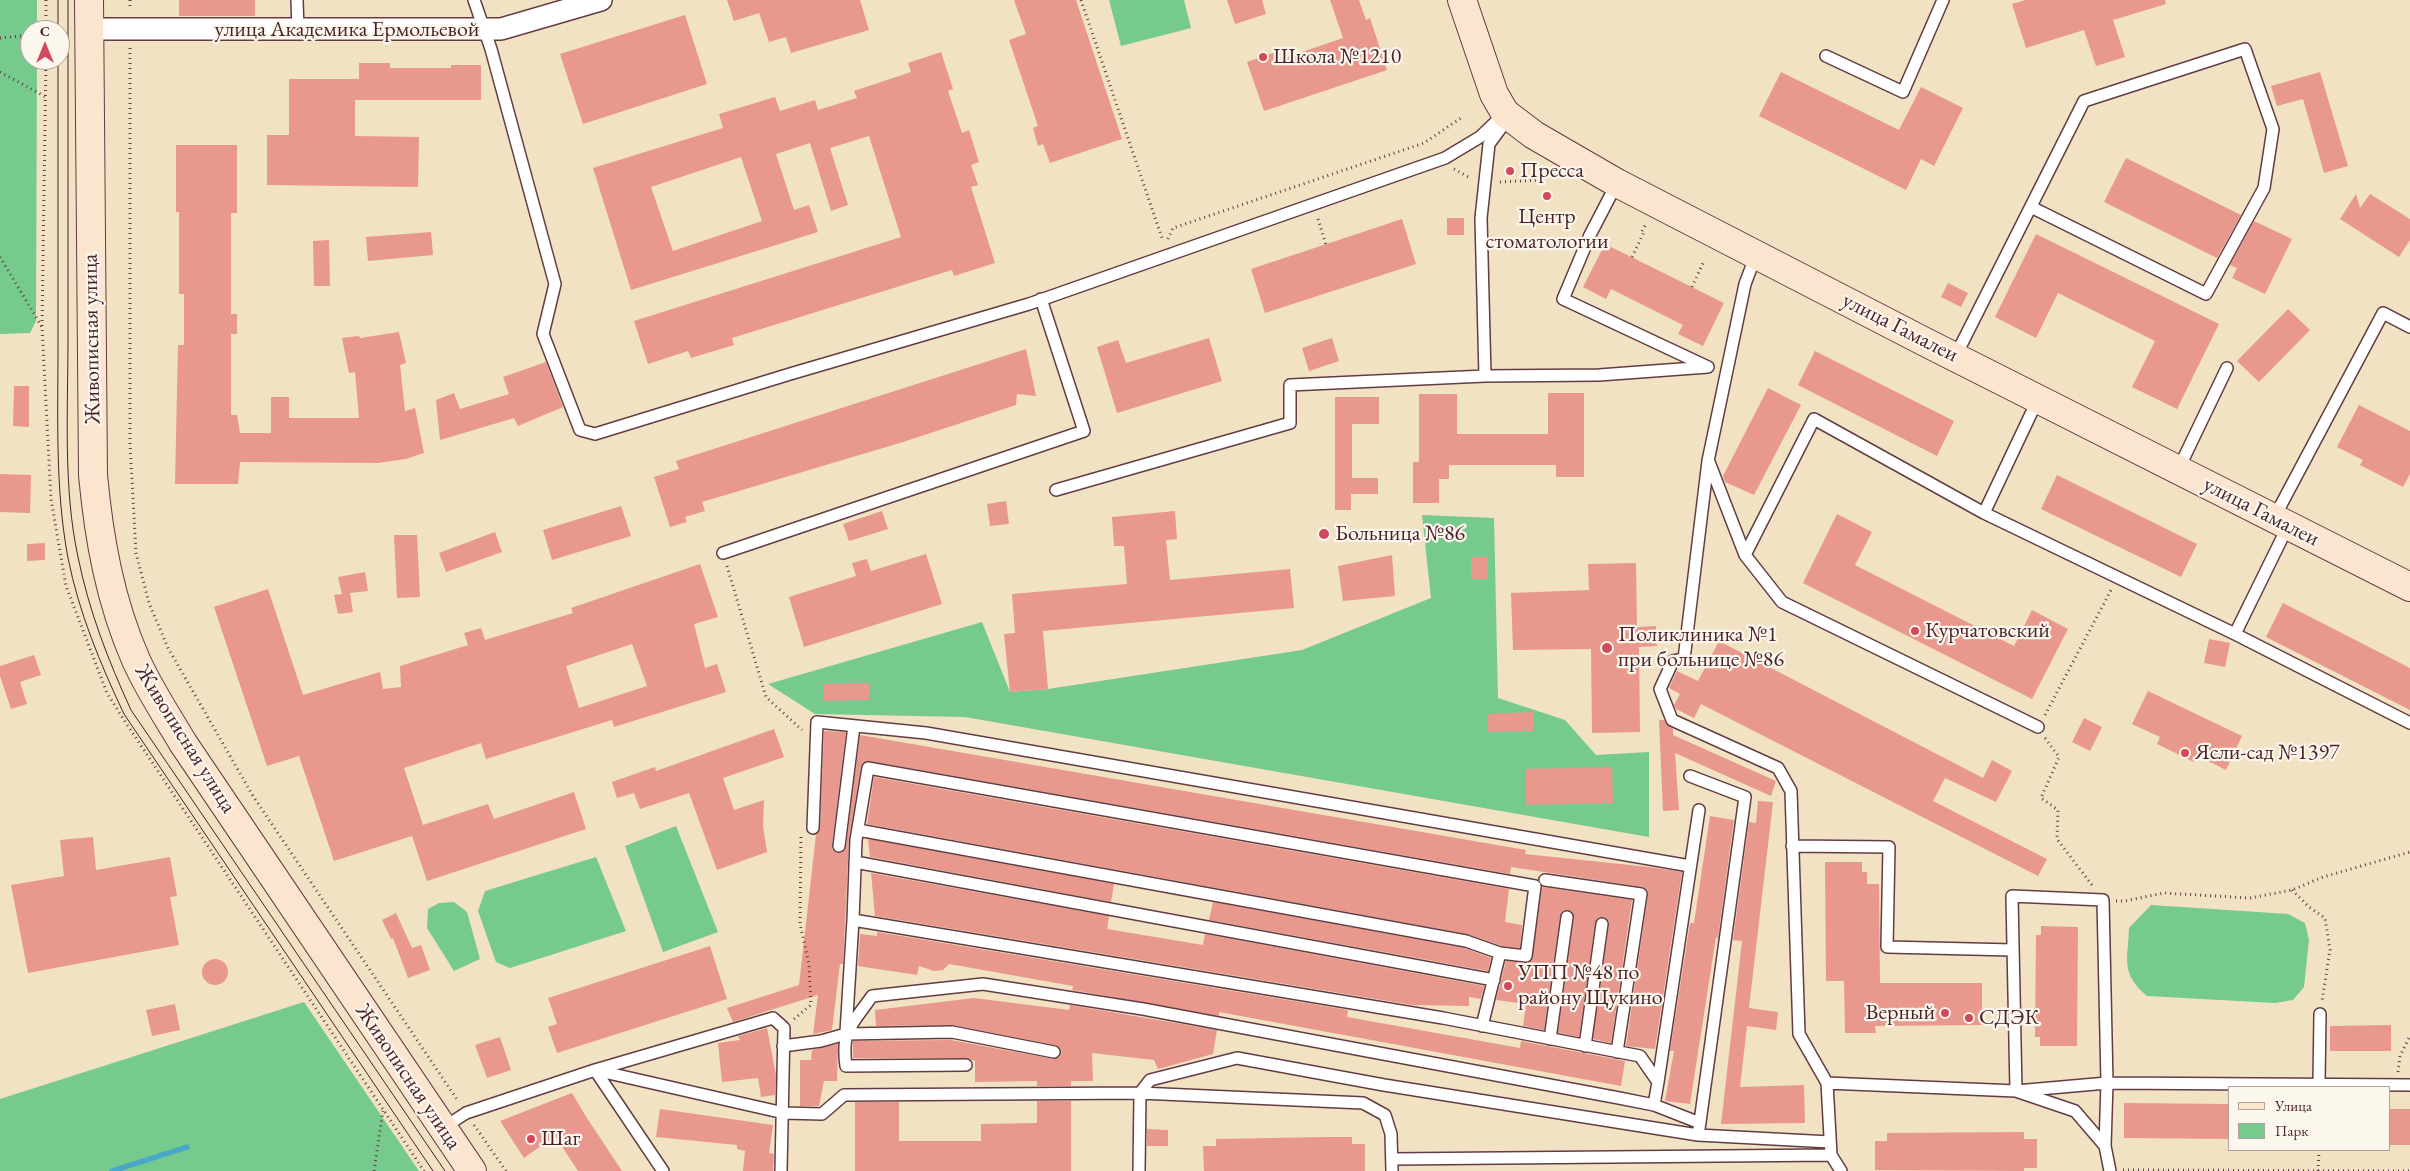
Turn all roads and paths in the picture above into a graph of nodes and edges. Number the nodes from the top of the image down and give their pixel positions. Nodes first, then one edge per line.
1 (46, 0) edge
2 (89, 0) edge
3 (130, 0) edge
4 (297, 0) edge
5 (474, 0) edge
6 (601, 0) edge
7 (1081, 0) edge
8 (1462, 0) edge
9 (1943, 0) edge
10 (46, 20) edge
11 (89, 28) junction
12 (130, 28) junction
13 (298, 30) junction
14 (484, 30) junction
15 (20, 36) edge
16 (0, 38) edge
17 (1826, 56) dead end
18 (0, 72) edge
19 (46, 97) dead end
20 (1507, 115) junction
21 (1461, 118) dead end
22 (1617, 182) junction
23 (2031, 207) junction
24 (1316, 214) dead end
25 (1644, 232) dead end
26 (1326, 244) dead end
27 (1756, 253) junction
28 (0, 257) edge
29 (1632, 257) dead end
30 (1704, 263) dead end
31 (1692, 287) dead end
32 (1041, 299) junction
33 (42, 327) dead end
34 (2410, 327) edge
35 (1955, 357) junction
36 (2227, 368) dead end
37 (1485, 376) junction
38 (2038, 399) junction
39 (1708, 461) junction
40 (2178, 470) junction
41 (1056, 490) dead end
42 (1984, 513) junction
43 (2281, 522) junction
44 (723, 553) joint
45 (1745, 555) junction
46 (2118, 577) junction
47 (2410, 587) edge
48 (2235, 634) junction
49 (2410, 723) edge
50 (854, 726) junction
51 (2038, 728) junction
52 (802, 739) dead end
53 (1690, 776) dead end
54 (1699, 810) dead end
55 (801, 827) dead end
56 (813, 828) dead end
57 (858, 830) junction
58 (839, 846) dead end
59 (1792, 846) junction
60 (2410, 852) edge
61 (855, 862) junction
62 (1690, 866) junction
63 (1545, 880) dead end
64 (2292, 890) junction
65 (2104, 900) junction
66 (1567, 917) dead end
67 (853, 920) junction
68 (1602, 924) dead end
69 (2013, 950) junction
70 (1500, 953) junction
71 (1494, 980) junction
72 (2320, 1014) joint
73 (1482, 1026) junction
74 (784, 1028) junction
75 (846, 1034) junction
76 (2410, 1036) edge
77 (1550, 1039) junction
78 (783, 1046) junction
79 (1585, 1046) junction
80 (1054, 1052) dead end
81 (1617, 1052) junction
82 (966, 1066) dead end
83 (595, 1070) junction
84 (1658, 1082) junction
85 (1827, 1083) junction
86 (2107, 1083) junction
87 (2319, 1083) junction
88 (2397, 1085) junction
89 (2410, 1085) edge
90 (2016, 1091) junction
91 (1140, 1093) junction
92 (1654, 1105) junction
93 (383, 1110) dead end
94 (466, 1113) junction
95 (784, 1113) junction
96 (1700, 1123) junction
97 (443, 1128) junction
98 (1698, 1135) junction
99 (1830, 1142) junction
100 (2105, 1146) junction
101 (2319, 1151) edge
102 (1830, 1155) junction
103 (1392, 1165) edge
104 (2318, 1170) edge
105 (374, 1171) edge
106 (472, 1171) edge
107 (506, 1171) edge
108 (663, 1171) edge
109 (781, 1171) edge
110 (1139, 1171) edge
111 (1841, 1171) edge
112 (2110, 1171) edge
113 (2361, 1171) edge
114 (2410, 1171) edge

1 - 10 path
2 - 11 street, Живописная улица
3 - 12 path
4 - 13 lane
5 - 14 lane
6 - 14 street, улица Академика Ермольевой
7 - 21 path
8 - 20 street, улица Гамалеи
9 - 17 lane
11 - 12 street, улица Академика Ермольевой
11 - 97 street, Живописная улица
12 - 13 street, улица Академика Ермольевой
12 - 94 path
13 - 14 street, улица Академика Ермольевой
14 - 32 lane
15 - 16 path
18 - 19 path
20 - 22 street, улица Гамалеи
20 - 32 lane
20 - 37 lane
22 - 27 street, улица Гамалеи
22 - 37 lane
23 - 23 lane
23 - 35 lane
24 - 26 path
25 - 29 path
27 - 35 street, улица Гамалеи
27 - 39 lane
28 - 33 path
30 - 31 path
32 - 44 lane
34 - 43 lane
35 - 38 street, улица Гамалеи
36 - 40 lane
37 - 41 lane
38 - 40 street, улица Гамалеи
38 - 42 lane
39 - 45 lane
39 - 59 lane
40 - 43 street, улица Гамалеи
42 - 45 lane
42 - 46 lane
43 - 47 street, улица Гамалеи
43 - 48 lane
44 - 52 path
45 - 51 lane
46 - 48 lane
46 - 51 path
48 - 49 lane
50 - 56 lane
50 - 58 lane
50 - 62 lane
51 - 65 path
53 - 96 lane
54 - 62 lane
55 - 74 path
57 - 61 lane
57 - 70 lane
57 - 70 lane
59 - 69 lane
59 - 85 lane
60 - 64 path
61 - 67 lane
61 - 71 lane
62 - 84 lane
63 - 81 lane
64 - 65 path
64 - 72 path
65 - 69 lane
65 - 86 lane
66 - 77 lane
67 - 73 lane
67 - 75 lane
68 - 79 lane
69 - 90 lane
70 - 71 lane
71 - 73 lane
72 - 87 lane
73 - 77 lane
74 - 78 lane
74 - 83 lane
75 - 78 lane
75 - 80 lane
75 - 82 lane
75 - 92 lane
76 - 88 path
77 - 79 lane
78 - 95 lane
79 - 81 lane
81 - 84 lane
83 - 94 lane
83 - 95 lane
83 - 108 lane
84 - 92 lane
85 - 90 lane
85 - 99 lane
86 - 87 lane
86 - 90 lane
86 - 100 lane
87 - 88 lane
88 - 89 lane
90 - 100 lane
91 - 95 lane
91 - 98 lane
91 - 103 lane
91 - 110 lane
92 - 96 lane
93 - 105 path
94 - 97 lane
94 - 107 path
95 - 109 lane
96 - 98 lane
97 - 106 street, Живописная улица
98 - 99 lane
99 - 102 lane
100 - 112 lane
101 - 104 path
102 - 103 lane
102 - 111 lane
104 - 112 path
104 - 113 path
113 - 114 path

